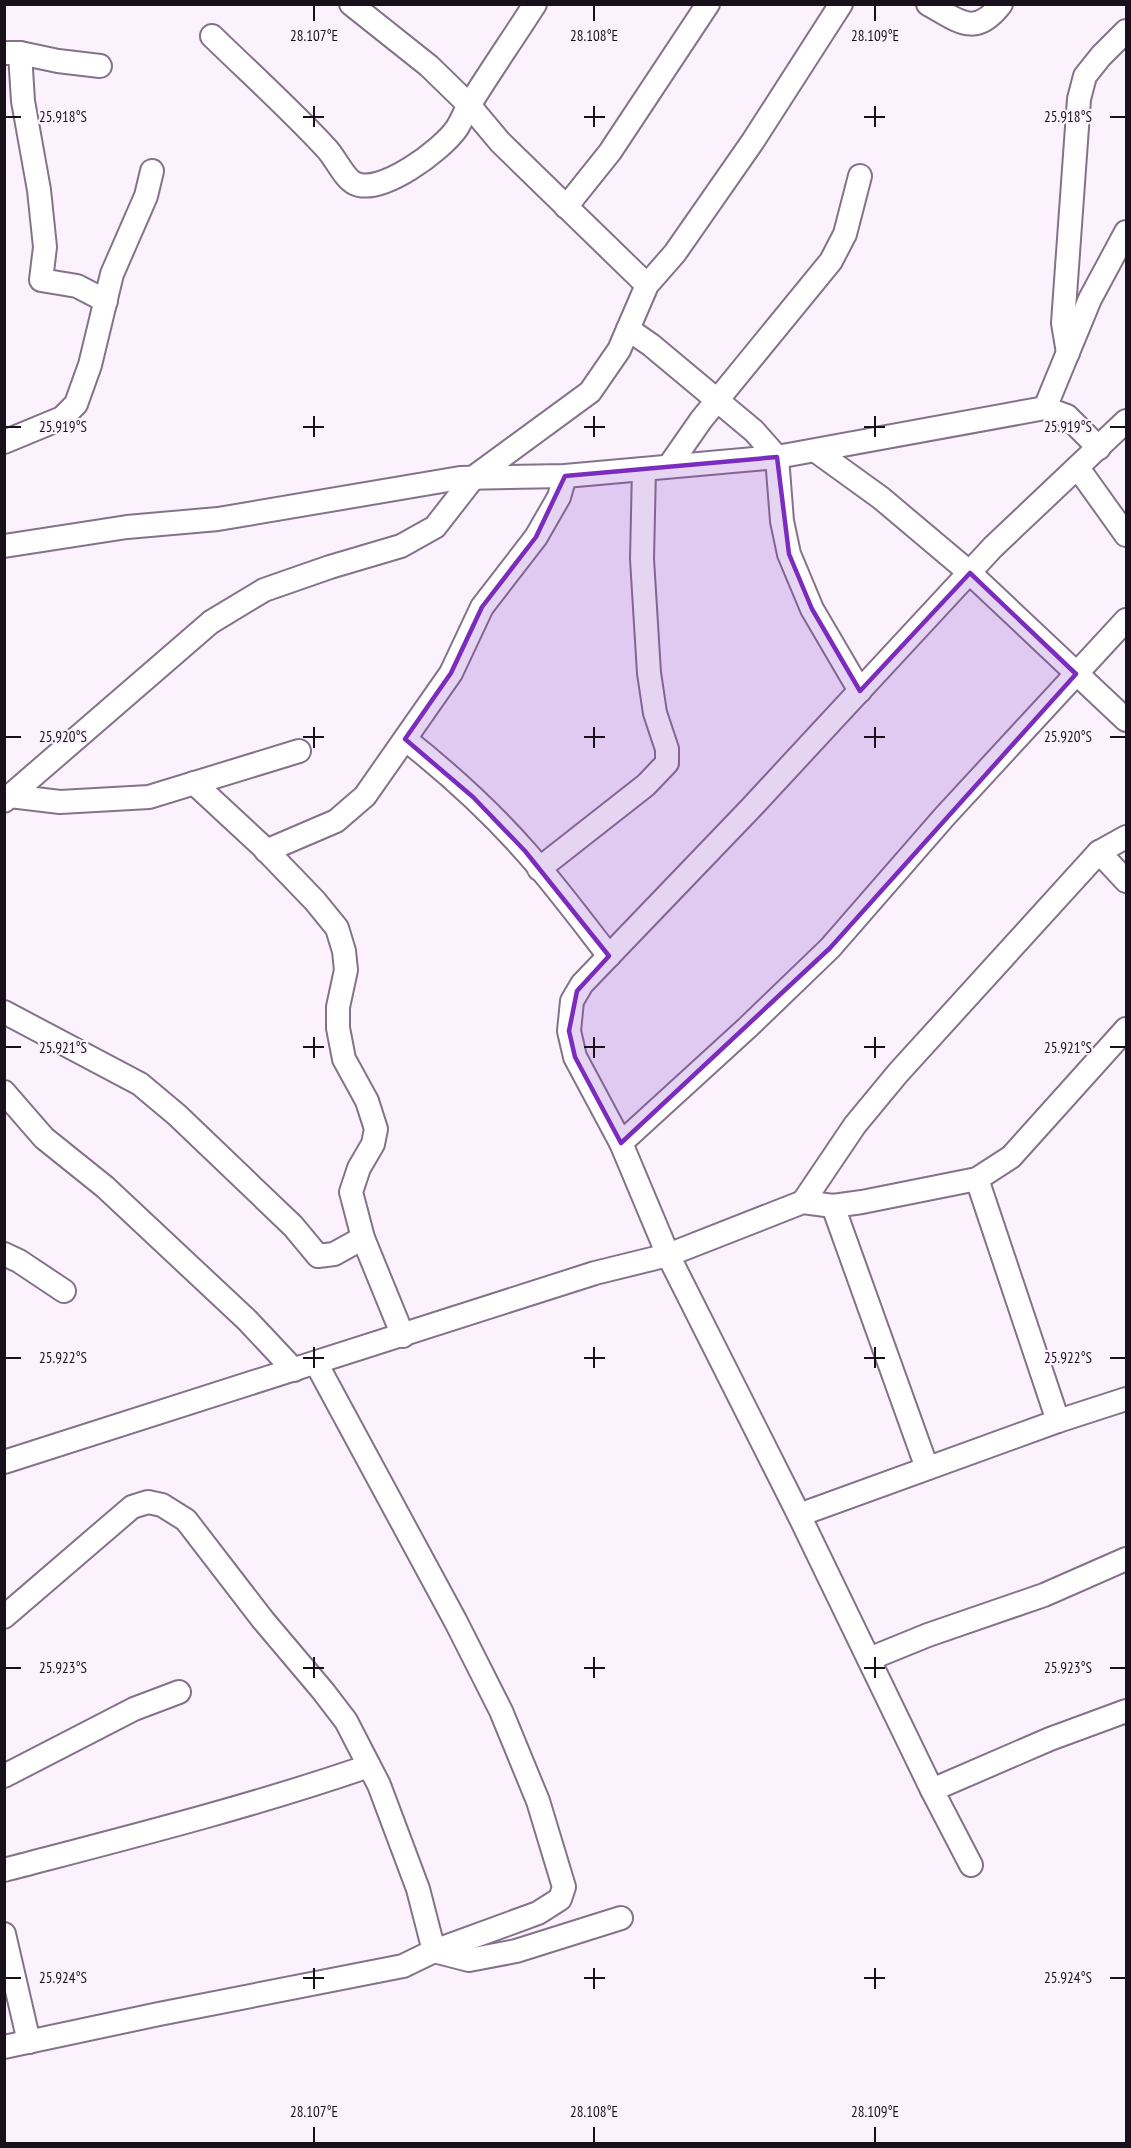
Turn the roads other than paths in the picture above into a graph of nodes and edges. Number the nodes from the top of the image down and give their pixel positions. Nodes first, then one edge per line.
1 (351, 4) edge
2 (535, 4) edge
3 (708, 4) edge
4 (841, 4) edge
5 (928, 4) edge
6 (1001, 4) edge
7 (377, 13) edge
8 (1126, 31) edge
9 (212, 36) dead end
10 (12, 53) edge
11 (100, 66) dead end
12 (469, 105) junction
13 (152, 171) dead end
14 (860, 176) dead end
15 (566, 207) junction
16 (1126, 232) edge
17 (647, 285) junction
18 (106, 302) junction
19 (628, 329) junction
20 (1068, 353) junction
21 (717, 401) junction
22 (1045, 408) junction
23 (1126, 421) edge
24 (4, 442) edge
25 (1099, 448) junction
26 (816, 451) junction
27 (777, 457) junction
28 (669, 466) junction
29 (1078, 468) junction
30 (644, 469) junction
31 (565, 476) junction
32 (474, 477) junction
33 (1126, 535) edge
34 (4, 546) edge
35 (970, 573) junction
36 (1126, 620) edge
37 (1076, 674) junction
38 (860, 691) junction
39 (1126, 720) edge
40 (405, 739) junction
41 (299, 751) dead end
42 (194, 783) junction
43 (7, 799) edge
44 (1126, 837) edge
45 (266, 851) junction
46 (1099, 852) junction
47 (539, 869) junction
48 (1126, 881) edge
49 (609, 956) junction
50 (4, 1012) edge
51 (1126, 1029) edge
52 (4, 1092) edge
53 (621, 1143) junction
54 (977, 1179) junction
55 (803, 1202) junction
56 (833, 1206) junction
57 (363, 1238) junction
58 (4, 1254) edge
59 (668, 1255) junction
60 (64, 1291) dead end
61 (403, 1335) junction
62 (316, 1364) junction
63 (294, 1370) junction
64 (1126, 1399) edge
65 (1059, 1421) junction
66 (4, 1462) edge
67 (927, 1468) junction
68 (799, 1515) junction
69 (1126, 1559) edge
70 (4, 1617) edge
71 (868, 1659) junction
72 (179, 1692) dead end
73 (1126, 1711) edge
74 (369, 1766) junction
75 (4, 1776) edge
76 (932, 1790) junction
77 (971, 1864) dead end
78 (4, 1870) edge
79 (621, 1918) dead end
80 (4, 1934) edge
81 (434, 1951) junction
82 (29, 2042) junction
83 (4, 2047) edge

1 - 7 street
2 - 12 street
3 - 15 street
4 - 17 street
5 - 6 street
7 - 12 street
8 - 20 street
9 - 12 street
10 - 11 street
10 - 18 street
12 - 15 street
13 - 18 street
14 - 21 street
15 - 17 street
16 - 20 street
17 - 19 street
18 - 24 street
19 - 21 street
19 - 32 street
20 - 22 street
21 - 27 street
21 - 28 street
22 - 25 street
22 - 26 street
23 - 25 street
25 - 29 street
26 - 27 street
26 - 35 street
27 - 28 street
27 - 38 street
28 - 30 street
29 - 33 street
29 - 35 street
30 - 31 street
30 - 47 street
31 - 32 street
31 - 40 street
32 - 34 street
32 - 43 street
35 - 37 street
35 - 38 street
36 - 37 street
37 - 39 street
37 - 53 street
38 - 49 street
40 - 45 street
40 - 47 street
41 - 42 street
42 - 43 street
42 - 45 street
44 - 46 street
45 - 57 street
46 - 48 street
46 - 55 street
47 - 49 street
49 - 53 street
50 - 57 street
51 - 54 street
52 - 63 street
53 - 59 street
54 - 56 street
54 - 65 street
55 - 56 street
55 - 59 street
56 - 67 street
57 - 61 street
58 - 60 street
59 - 61 street
59 - 68 street
61 - 62 street
62 - 63 street
62 - 81 street
63 - 66 street
64 - 65 street
65 - 67 street
67 - 68 street
68 - 71 street
69 - 71 street
70 - 74 street
71 - 76 street
72 - 75 street
73 - 76 street
74 - 78 street
74 - 81 street
76 - 77 street
79 - 81 street
80 - 82 street
81 - 82 street
82 - 83 street

